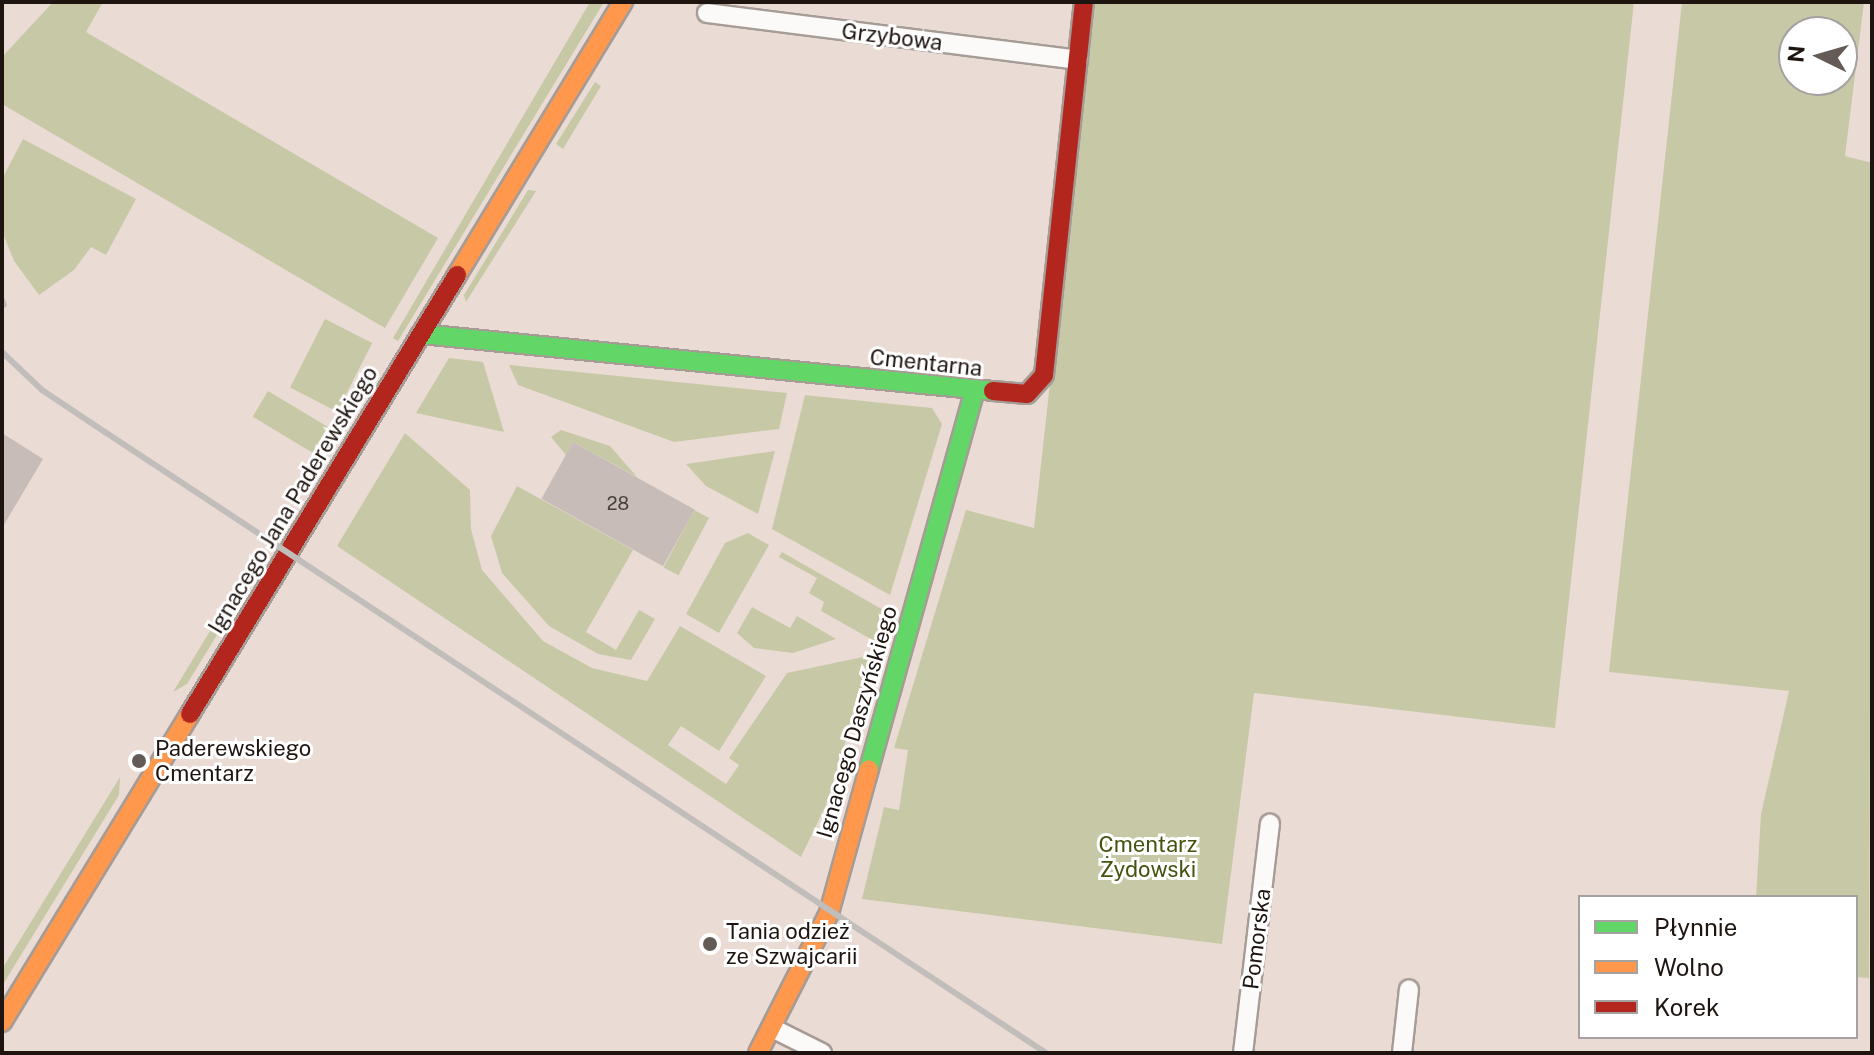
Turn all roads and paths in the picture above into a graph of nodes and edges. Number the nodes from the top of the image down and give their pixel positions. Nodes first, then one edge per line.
1 (623, 2) edge
2 (1084, 2) edge
3 (707, 13) dead end
4 (1078, 60) junction
5 (421, 334) junction
6 (974, 392) junction
7 (1270, 824) dead end
8 (1409, 989) dead end
9 (2, 1022) edge
10 (772, 1028) junction
11 (758, 1053) edge
12 (822, 1053) edge
13 (1243, 1053) edge
14 (1402, 1053) edge

1 - 5 street, Ignacego Jana Paderewskiego
2 - 4 street, Cmentarna
3 - 4 street, Grzybowa
4 - 6 street, Cmentarna
5 - 6 street, Cmentarna
5 - 9 street, Ignacego Jana Paderewskiego
6 - 10 street, Ignacego Daszyńskiego
7 - 13 street, Pomorska
8 - 14 street
10 - 11 street, Ignacego Daszyńskiego
10 - 12 street

